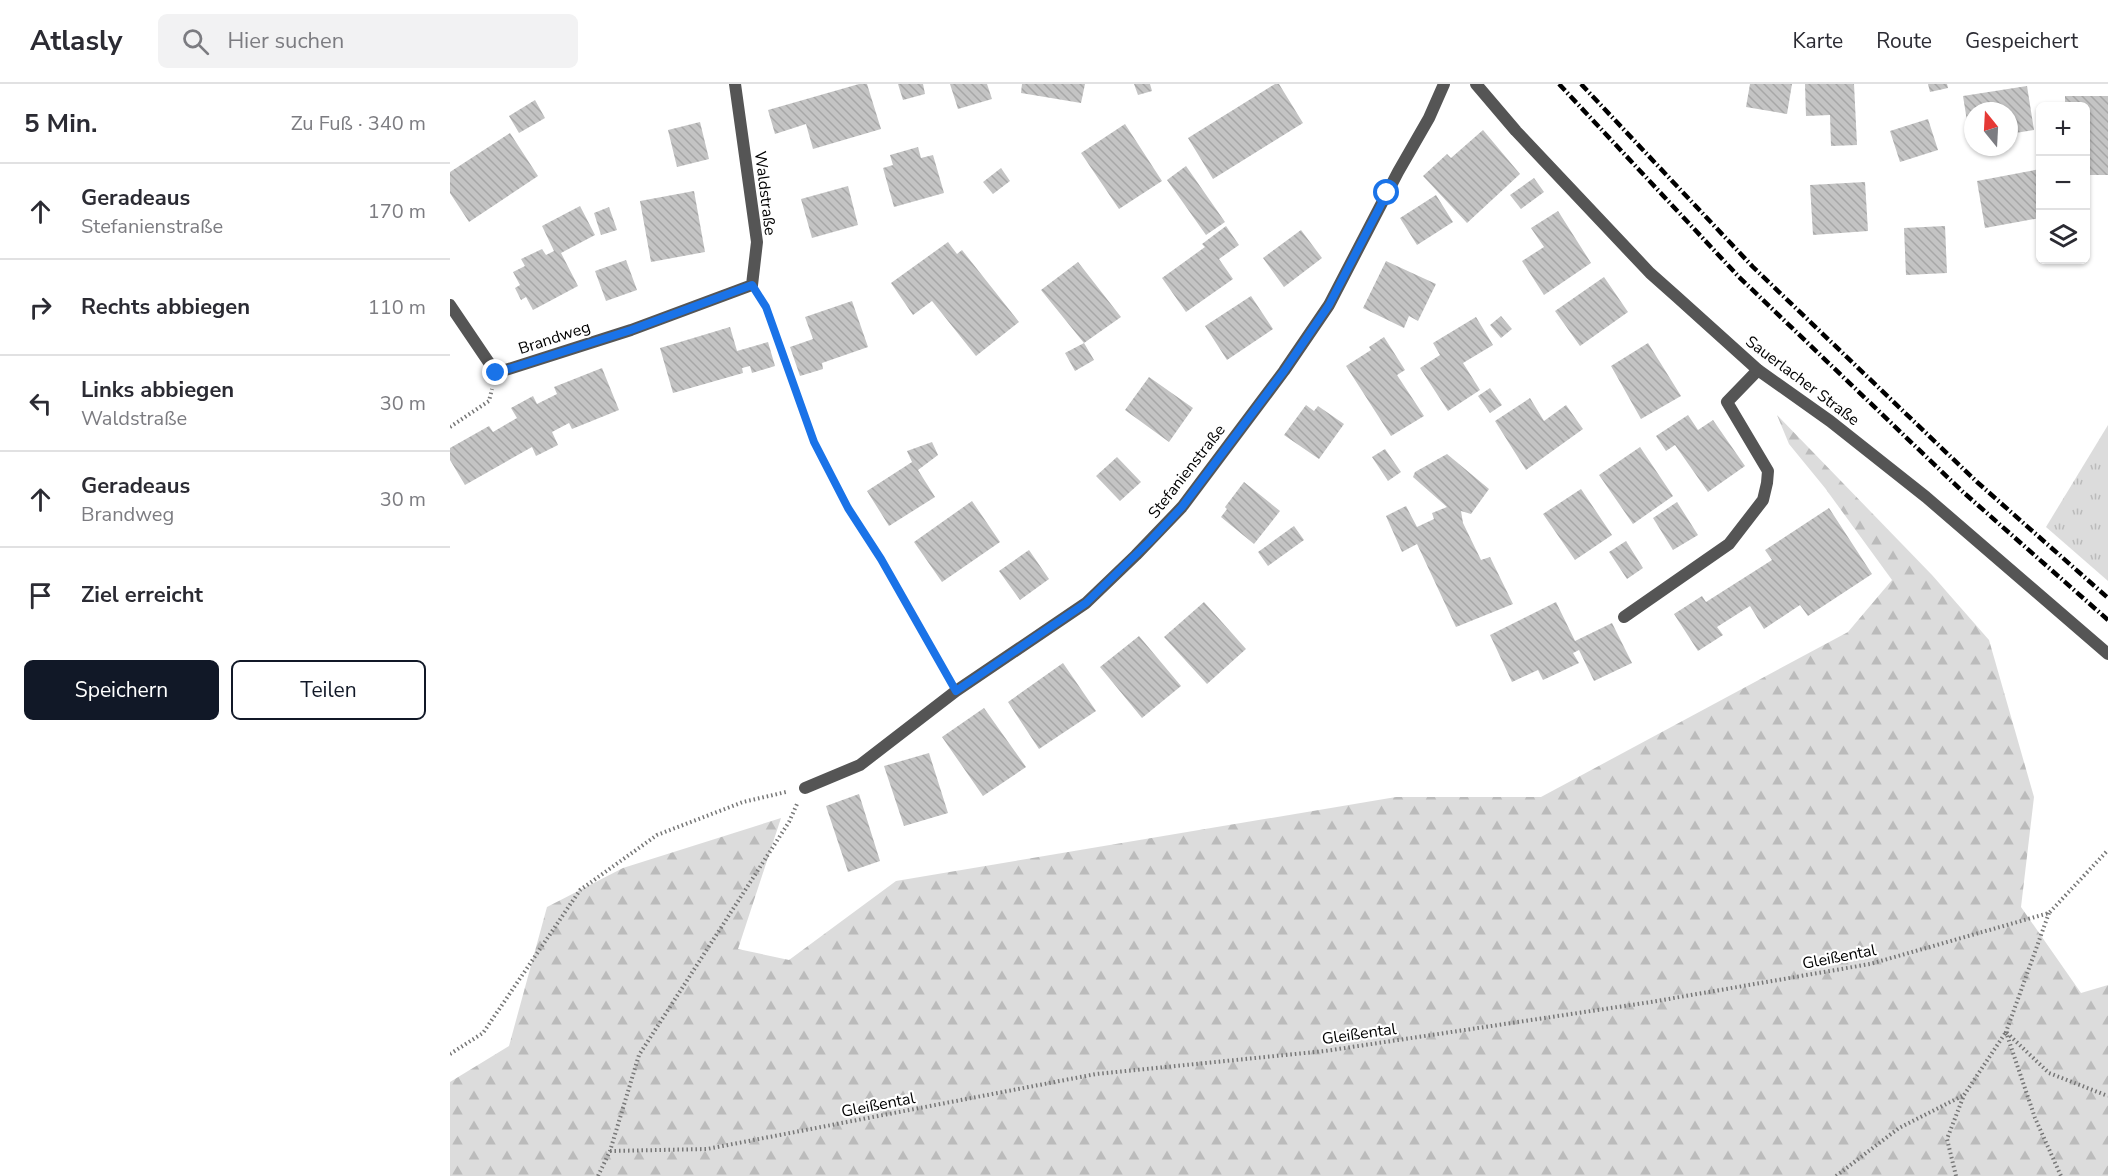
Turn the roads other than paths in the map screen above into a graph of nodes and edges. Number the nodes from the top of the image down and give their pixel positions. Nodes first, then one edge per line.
1 (735, 84) edge
2 (1444, 84) edge
3 (1476, 84) edge
4 (450, 305) edge
5 (631, 330) joint
6 (1758, 370) junction
7 (1624, 617) dead end
8 (2108, 654) edge
9 (805, 788) road end

1 - 5 street, Waldstraße
2 - 9 street, Stefanienstraße
3 - 6 street, Sauerlacher Straße
4 - 5 street, Brandweg
6 - 7 street
6 - 8 street, Sauerlacher Straße

